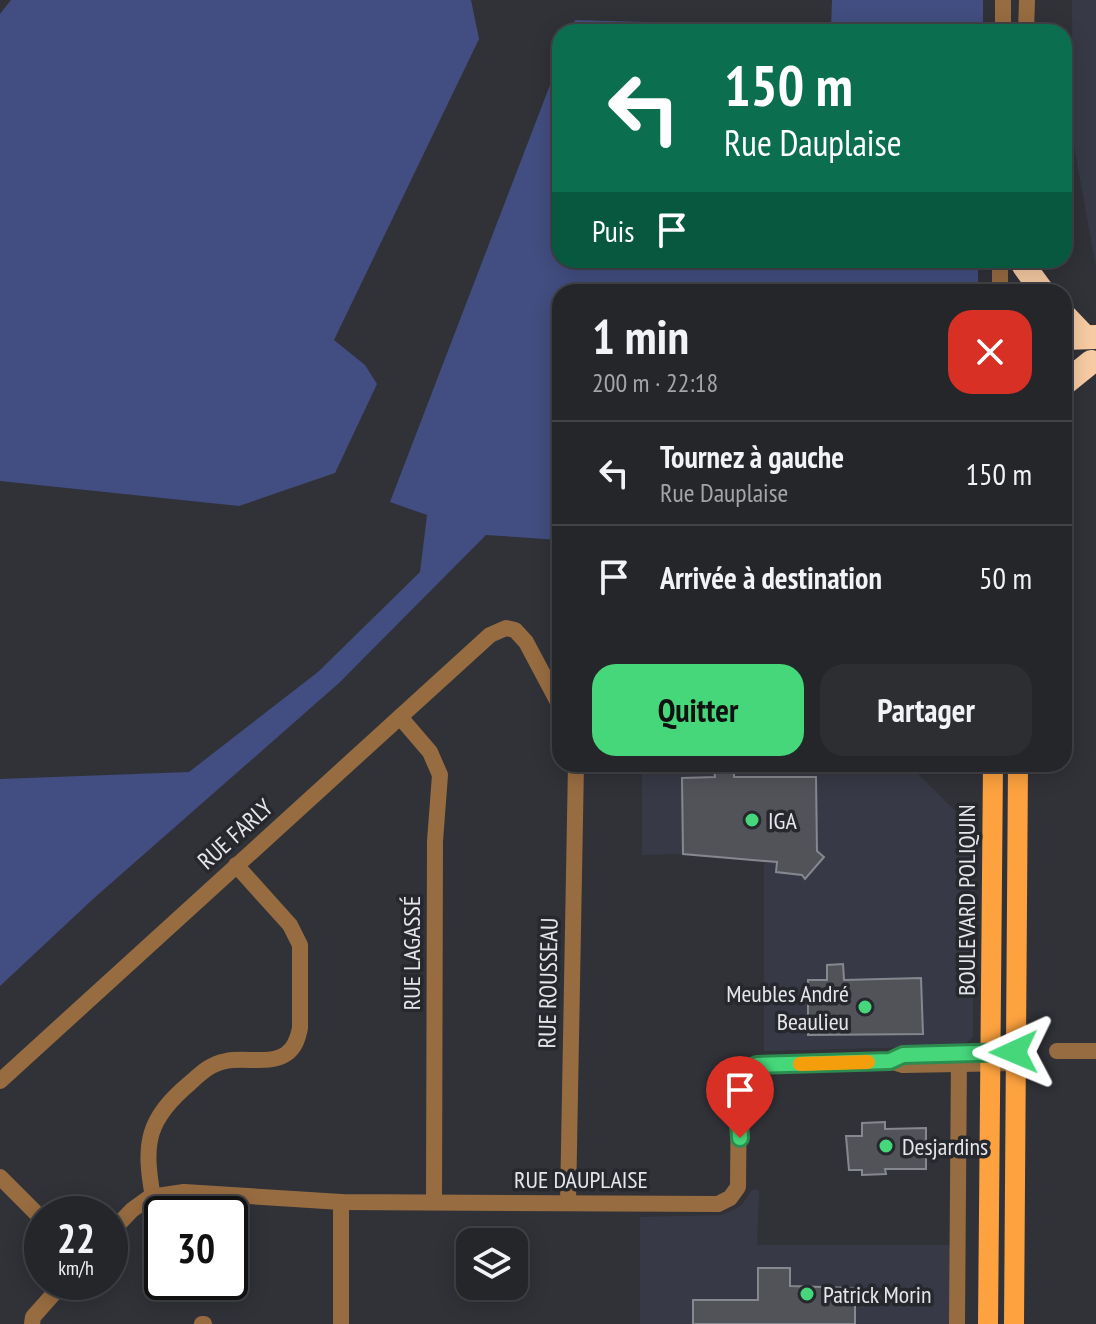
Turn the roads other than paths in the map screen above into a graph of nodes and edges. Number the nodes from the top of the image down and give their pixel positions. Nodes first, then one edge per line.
1 (1003, 0) edge
2 (1027, 0) edge
3 (1003, 24) edge
4 (1026, 24) edge
5 (1072, 362) edge
6 (1093, 362) edge
7 (1072, 378) edge
8 (552, 691) edge
9 (400, 717) junction
10 (576, 772) edge
11 (993, 772) edge
12 (1018, 772) edge
13 (236, 865) junction
14 (1057, 1051) dead end
15 (1096, 1051) edge
16 (1014, 1057) junction
17 (991, 1058) junction
18 (959, 1059) junction
19 (0, 1081) edge
20 (0, 1177) edge
21 (153, 1196) edge
22 (159, 1196) edge
23 (247, 1196) edge
24 (248, 1196) edge
25 (24, 1201) edge
26 (341, 1202) junction
27 (434, 1202) junction
28 (568, 1203) junction
29 (48, 1300) edge
30 (32, 1324) edge
31 (341, 1324) edge
32 (957, 1324) edge
33 (988, 1324) edge
34 (1014, 1324) edge

1 - 3 street
2 - 4 street
5 - 6 highway
6 - 7 highway
8 - 9 street, RUE FARLY
9 - 13 street, RUE FARLY
9 - 27 street, RUE LAGASSÉ
10 - 28 street, RUE ROUSSEAU
11 - 17 main road, BOULEVARD POLIQUIN
12 - 16 main road, BOULEVARD POLIQUIN
13 - 19 street, RUE FARLY
13 - 21 street
14 - 15 street
16 - 17 street, RUE DAUPLAISE
16 - 34 main road, BOULEVARD POLIQUIN
17 - 18 street, RUE DAUPLAISE
17 - 33 main road, BOULEVARD POLIQUIN
18 - 28 street, RUE DAUPLAISE
18 - 32 street
20 - 25 street
22 - 23 street, RUE DAUPLAISE
24 - 26 street, RUE DAUPLAISE
26 - 27 street, RUE DAUPLAISE
26 - 31 street
27 - 28 street, RUE DAUPLAISE
29 - 30 street

